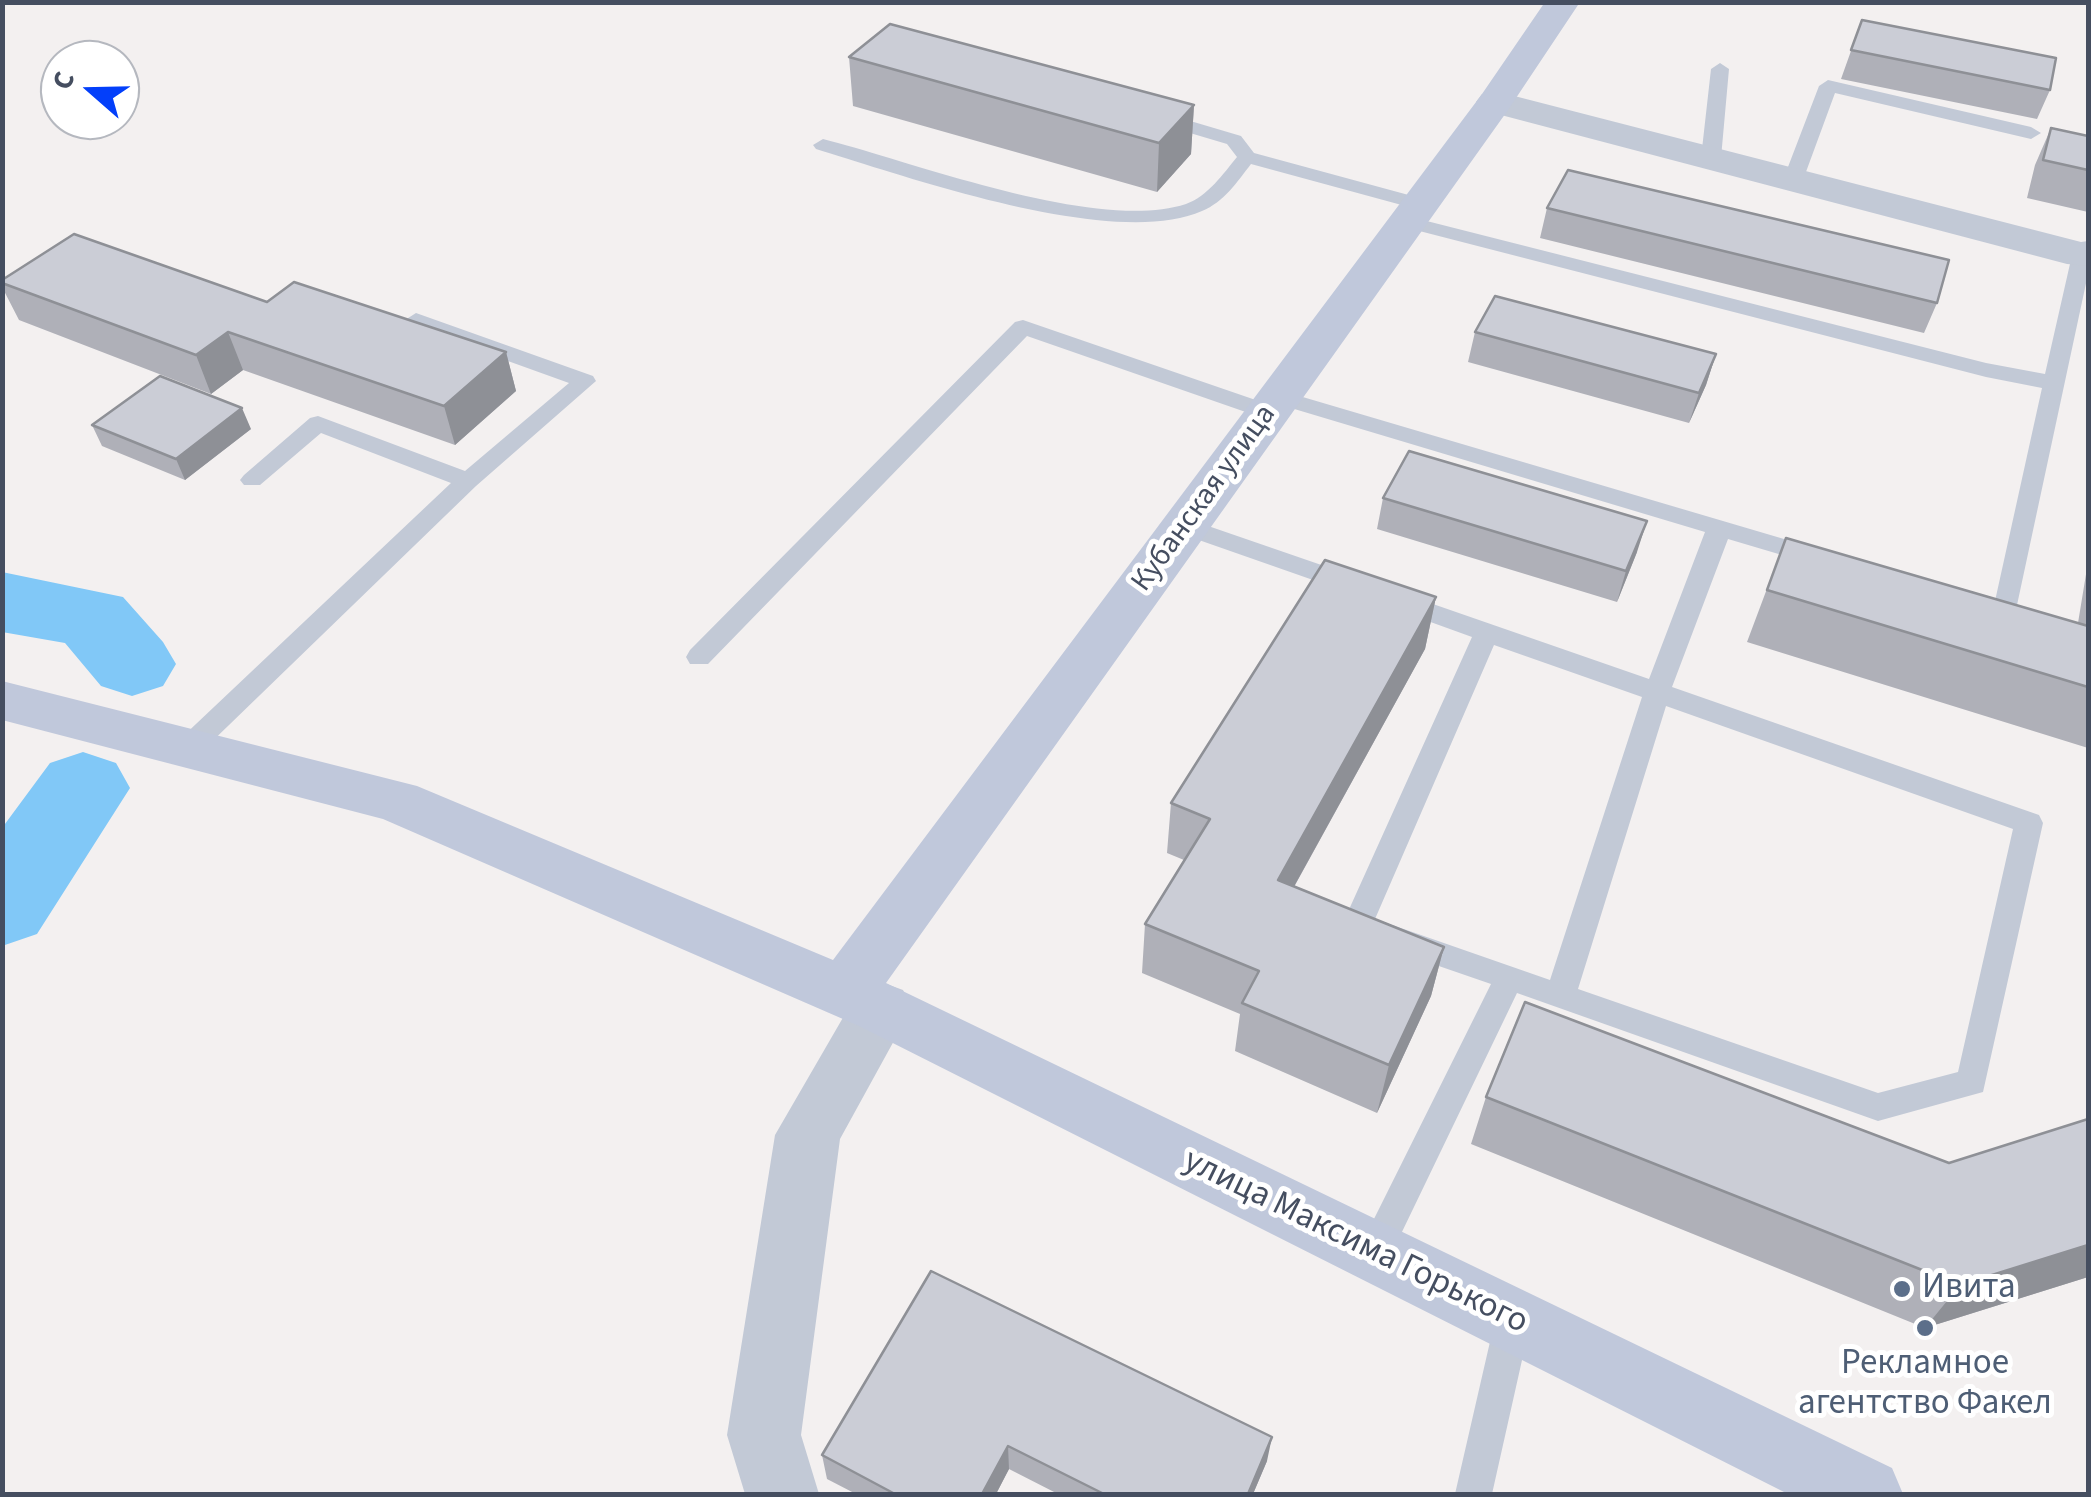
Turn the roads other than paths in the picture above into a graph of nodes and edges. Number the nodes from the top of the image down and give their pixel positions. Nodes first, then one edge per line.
1 (1563, 2) edge
2 (1720, 69) dead end
3 (1495, 102) junction
4 (1140, 112) edge
5 (2031, 133) dead end
6 (823, 145) dead end
7 (1247, 157) junction
8 (1710, 158) junction
9 (1794, 180) junction
10 (1414, 213) junction
11 (2085, 254) edge
12 (416, 320) edge
13 (2054, 383) junction
14 (1273, 405) junction
15 (252, 480) dead end
16 (468, 481) junction
17 (1185, 526) junction
18 (1718, 529) junction
19 (1833, 562) edge
20 (1948, 596) edge
21 (1487, 632) junction
22 (700, 656) dead end
23 (1658, 692) junction
24 (2, 700) edge
25 (188, 748) junction
26 (1509, 978) junction
27 (1560, 996) junction
28 (862, 1001) junction
29 (1375, 1252) junction
30 (1514, 1320) junction
31 (782, 1494) edge
32 (1473, 1494) edge
33 (1866, 1494) edge

1 - 3 street, Кубанская улица
2 - 8 lane
3 - 8 street
3 - 10 street, Кубанская улица
4 - 7 lane
5 - 9 lane
6 - 7 lane
7 - 10 lane
8 - 9 street
9 - 11 street
10 - 13 lane
10 - 14 street, Кубанская улица
11 - 13 lane
12 - 16 lane
13 - 20 lane
14 - 17 street, Кубанская улица
14 - 18 lane
14 - 22 lane
15 - 16 lane
16 - 25 lane
17 - 21 lane
17 - 28 street, Кубанская улица
18 - 19 lane
18 - 23 lane
21 - 23 lane
21 - 26 lane
23 - 27 lane
23 - 27 lane
24 - 25 street, улица Максима Горького
25 - 28 street, улица Максима Горького
26 - 27 lane
26 - 29 lane
28 - 29 street, улица Максима Горького
28 - 31 street
29 - 30 street, улица Максима Горького
30 - 32 lane
30 - 33 street, улица Максима Горького

